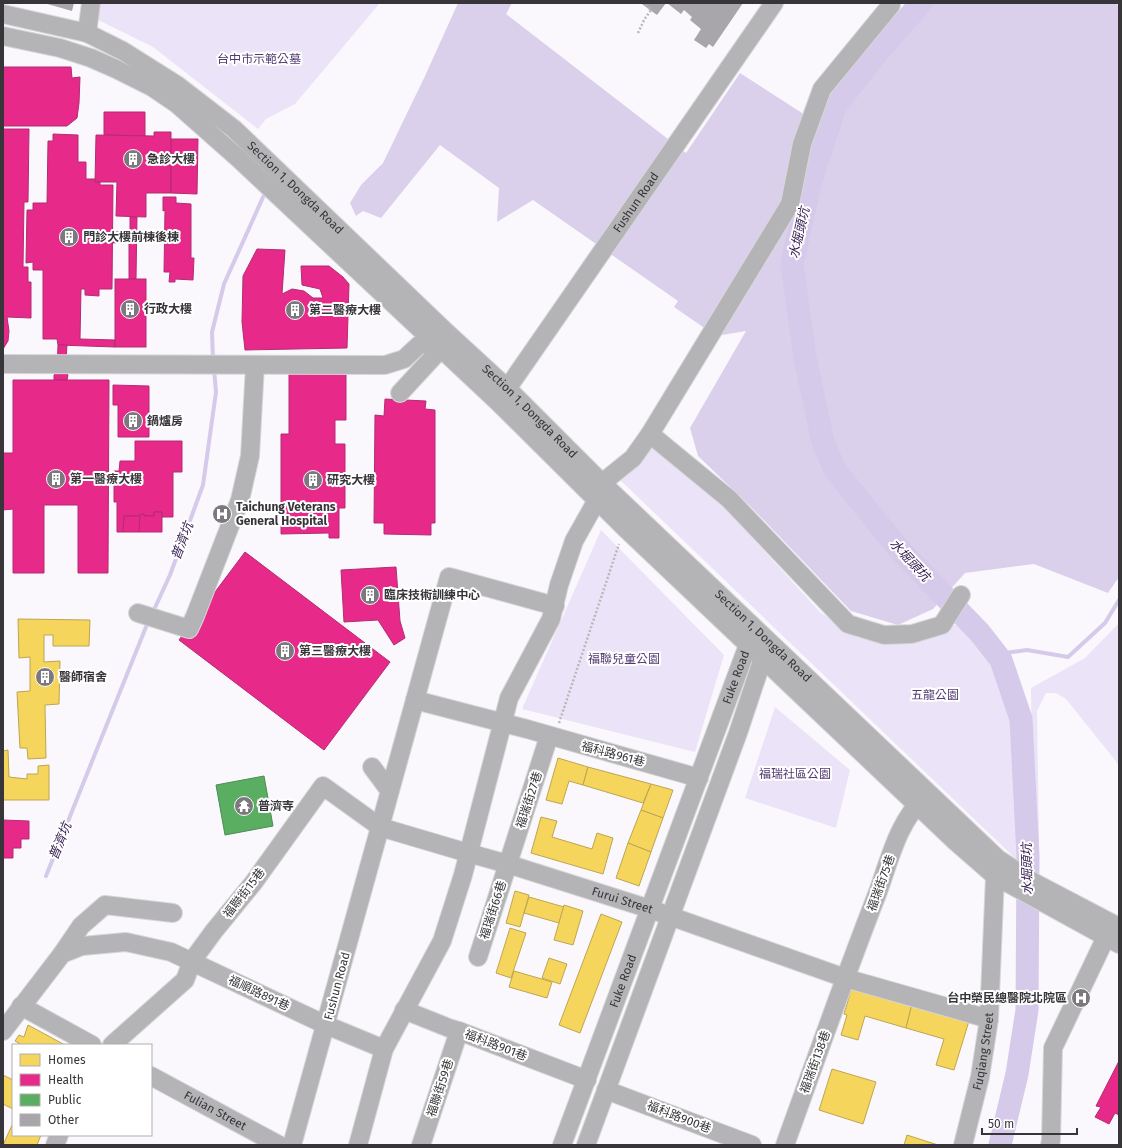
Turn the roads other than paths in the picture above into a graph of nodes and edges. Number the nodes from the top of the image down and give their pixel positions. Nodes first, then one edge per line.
1 (91, 3) edge
2 (774, 3) edge
3 (891, 5) dead end
4 (3, 14) edge
5 (87, 33) junction
6 (3, 36) edge
7 (439, 337) junction
8 (3, 364) edge
9 (255, 365) junction
10 (385, 365) junction
11 (502, 395) junction
12 (650, 434) junction
13 (602, 483) junction
14 (597, 500) junction
15 (961, 595) dead end
16 (555, 606) junction
17 (138, 613) dead end
18 (761, 634) junction
19 (748, 646) junction
20 (763, 658) junction
21 (415, 700) junction
22 (504, 723) junction
23 (549, 736) junction
24 (372, 767) dead end
25 (698, 778) junction
26 (390, 790) junction
27 (923, 799) junction
28 (380, 826) junction
29 (468, 853) junction
30 (508, 864) junction
31 (996, 868) junction
32 (1016, 880) junction
33 (650, 909) junction
34 (173, 913) dead end
35 (670, 915) junction
36 (1115, 936) edge
37 (62, 954) junction
38 (478, 957) dead end
39 (192, 962) junction
40 (845, 978) junction
41 (21, 1006) junction
42 (404, 1010) junction
43 (989, 1019) junction
44 (326, 1025) junction
45 (3, 1031) edge
46 (459, 1031) junction
47 (90, 1044) edge
48 (113, 1044) edge
49 (382, 1048) junction
50 (152, 1077) edge
51 (587, 1080) junction
52 (606, 1090) junction
53 (1054, 1143) edge
54 (279, 1145) edge
55 (292, 1145) edge
56 (358, 1145) edge
57 (421, 1145) edge
58 (562, 1145) edge
59 (586, 1145) edge
60 (752, 1145) edge
61 (785, 1145) edge
62 (962, 1145) edge

1 - 5 street
2 - 11 street, Fushun Road
3 - 12 street
4 - 5 street, Section 1, Dongda Road
5 - 7 street, Section 1, Dongda Road
6 - 7 street, Section 1, Dongda Road
7 - 10 street
7 - 10 street
7 - 11 street, Section 1, Dongda Road
8 - 9 street
9 - 10 street
9 - 17 street
11 - 13 street, Section 1, Dongda Road
11 - 14 street, Section 1, Dongda Road
12 - 13 street
12 - 15 street
13 - 14 street
13 - 18 street, Section 1, Dongda Road
14 - 16 street
14 - 19 street, Section 1, Dongda Road
16 - 21 street
16 - 22 street
18 - 19 street, Fuke Road
18 - 20 street, Fuke Road
18 - 27 street, Section 1, Dongda Road
19 - 20 street, Section 1, Dongda Road
19 - 25 street, Fuke Road
20 - 27 street, Section 1, Dongda Road
20 - 35 street, Fuke Road
21 - 22 street, 福科路961巷
21 - 26 street
22 - 23 street, 福科路961巷
22 - 29 street
23 - 25 street, 福科路961巷
23 - 30 street, 福瑞街27巷
24 - 26 street
25 - 33 street, Fuke Road
26 - 28 street
27 - 31 street, Section 1, Dongda Road
27 - 40 street, 福瑞街75巷
28 - 29 street, Furui Street
28 - 39 street, 福聯街15巷
28 - 44 street, Fushun Road
29 - 30 street, Furui Street
29 - 42 street
30 - 33 street, Furui Street
30 - 38 street, 福瑞街66巷
31 - 32 street, Section 1, Dongda Road
31 - 43 street, Fuqiang Street
32 - 36 street
32 - 36 street
33 - 35 street, Furui Street
33 - 51 street, Fuke Road
34 - 37 street
35 - 40 street, Furui Street
35 - 52 street, Fuke Road
36 - 53 street
37 - 39 street, 福順路891巷
37 - 41 street
39 - 44 street, 福順路891巷
39 - 48 street, 福聯街15巷
40 - 43 street, Furui Street
40 - 61 street, 福瑞街138巷
41 - 45 street
41 - 47 street
42 - 46 street, 福科路901巷
42 - 49 street
43 - 62 street, Fuqiang Street
44 - 49 street, 福順路891巷
44 - 55 street, Fushun Road
46 - 51 street, 福科路901巷
46 - 57 street, 福聯街59巷
49 - 56 street
50 - 54 street, Fulian Street
51 - 58 street, Fuke Road
52 - 59 street, Fuke Road
52 - 60 street, 福科路900巷

